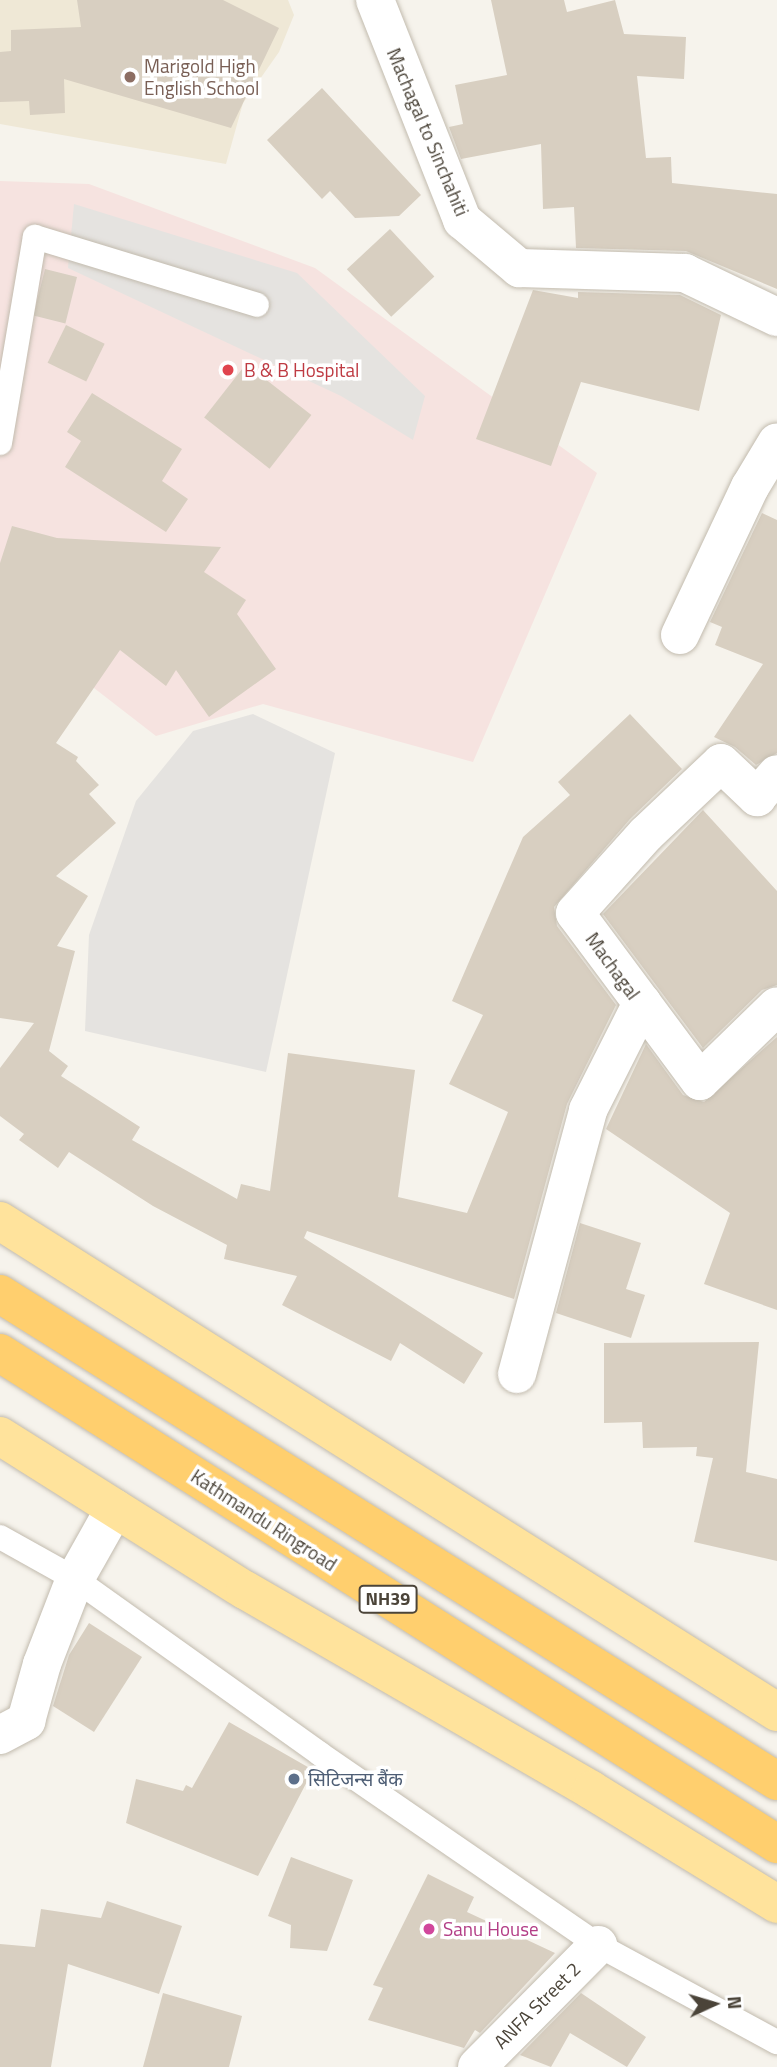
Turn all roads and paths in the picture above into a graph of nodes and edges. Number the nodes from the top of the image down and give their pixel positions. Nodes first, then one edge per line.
1 (375, 0) edge
2 (257, 305) dead end
3 (777, 317) edge
4 (777, 442) edge
5 (0, 443) edge
6 (680, 635) dead end
7 (777, 774) edge
8 (642, 1003) junction
9 (777, 1006) edge
10 (0, 1220) edge
11 (0, 1294) edge
12 (0, 1353) edge
13 (517, 1374) dead end
14 (0, 1436) edge
15 (115, 1508) junction
16 (0, 1537) edge
17 (75, 1579) junction
18 (777, 1712) edge
19 (0, 1735) edge
20 (777, 1781) edge
21 (777, 1844) edge
22 (777, 1904) edge
23 (598, 1945) junction
24 (777, 2042) edge
25 (477, 2067) edge

1 - 3 street, Machagal to Sinchahiti
2 - 5 lane
4 - 6 street
7 - 8 street, Machagal
8 - 9 street
8 - 13 street, Machagal
10 - 18 main road
11 - 20 highway, NH39
12 - 21 highway, Kathmandu Ringroad / NH39
14 - 15 main road
15 - 17 street
15 - 22 main road
16 - 17 lane
17 - 19 street
17 - 23 lane
23 - 24 lane
23 - 25 street, ANFA Street 2

